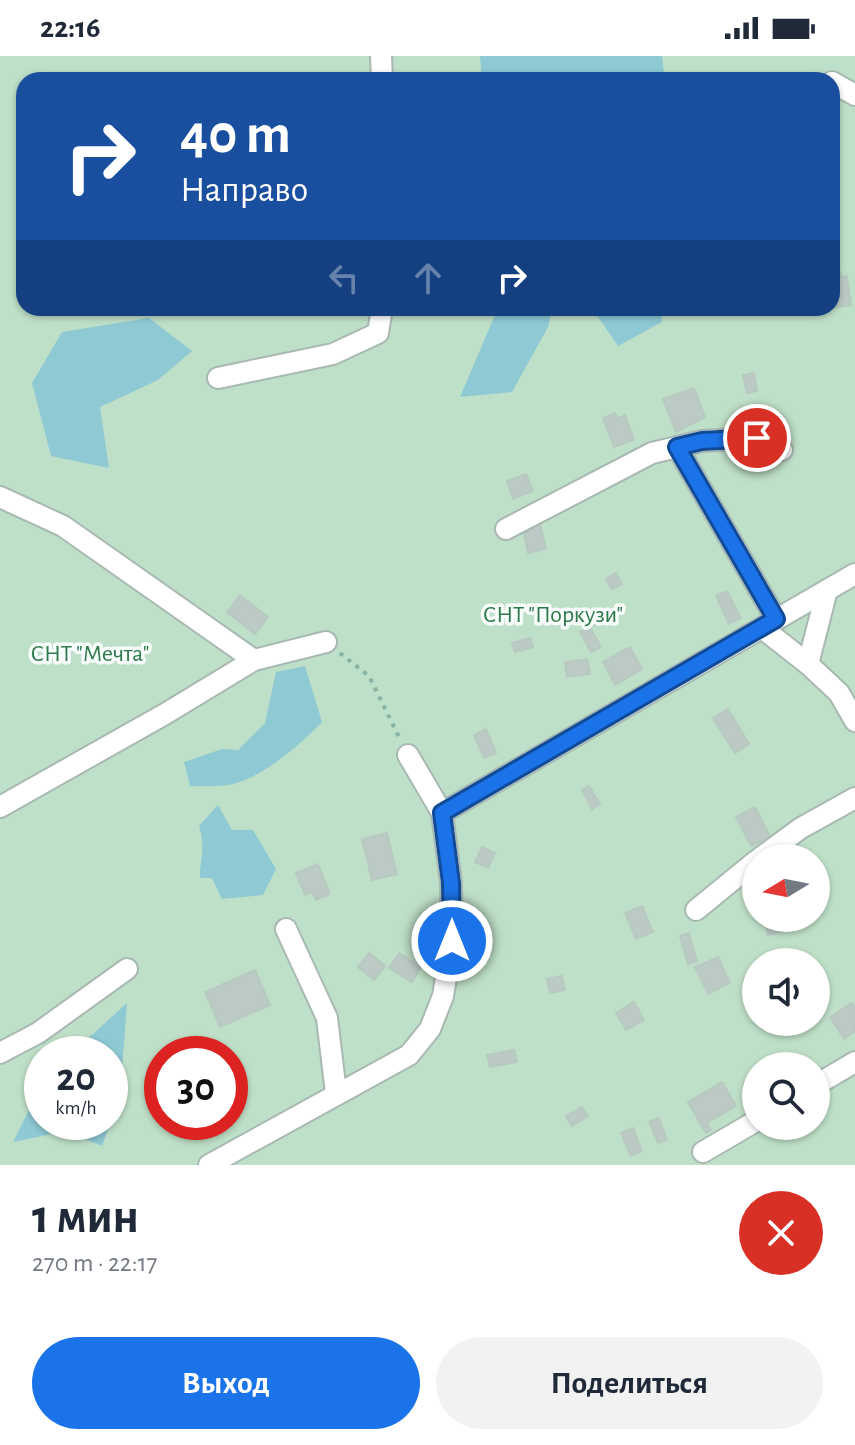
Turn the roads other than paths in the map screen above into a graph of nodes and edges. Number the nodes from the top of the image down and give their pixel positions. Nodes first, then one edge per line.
1 (381, 316) edge
2 (218, 378) dead end
3 (677, 447) junction
4 (782, 450) dead end
5 (0, 497) edge
6 (506, 529) dead end
7 (855, 574) edge
8 (827, 590) junction
9 (769, 624) junction
10 (326, 642) road end
11 (254, 660) junction
12 (808, 664) junction
13 (855, 721) edge
14 (408, 755) road end
15 (855, 798) edge
16 (0, 807) edge
17 (442, 813) junction
18 (780, 844) edge
19 (742, 873) edge
20 (696, 910) dead end
21 (286, 929) dead end
22 (127, 969) dead end
23 (0, 1053) edge
24 (855, 1062) edge
25 (830, 1077) edge
26 (336, 1093) junction
27 (742, 1129) edge
28 (703, 1152) dead end
29 (209, 1165) edge

1 - 2 street
3 - 4 street
3 - 6 street
3 - 9 street
5 - 11 street
7 - 8 street
8 - 9 street
8 - 12 street
9 - 12 street
9 - 17 street
10 - 11 street
11 - 16 street
12 - 13 street
14 - 17 street
15 - 18 street
17 - 26 street
19 - 20 street
21 - 26 street
22 - 23 street
24 - 25 street
26 - 29 street
27 - 28 street

